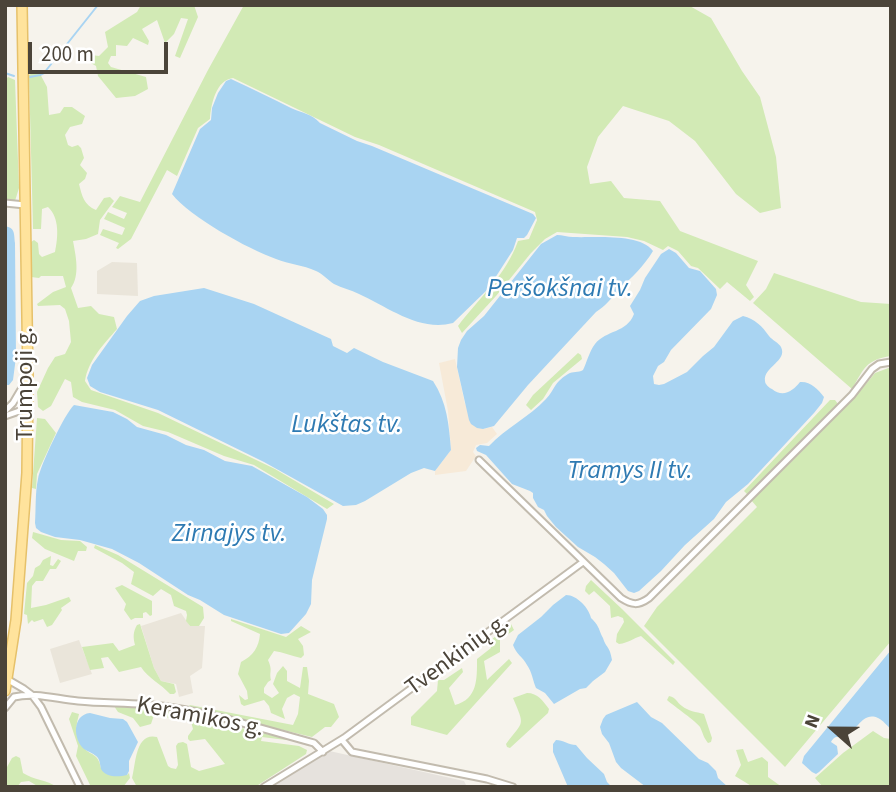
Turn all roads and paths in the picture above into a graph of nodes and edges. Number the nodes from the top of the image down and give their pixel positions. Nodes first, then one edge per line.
1 (22, 5) edge
2 (5, 203) edge
3 (25, 205) junction
4 (891, 362) edge
5 (28, 379) junction
6 (13, 403) junction
7 (28, 408) junction
8 (5, 413) edge
9 (478, 460) dead end
10 (583, 562) junction
11 (6, 685) edge
12 (22, 695) junction
13 (32, 695) junction
14 (5, 708) edge
15 (342, 740) junction
16 (323, 752) junction
17 (80, 787) edge
18 (264, 787) edge
19 (513, 787) edge

1 - 3 main road, Trumpoji g.
2 - 3 street
3 - 5 main road, Trumpoji g.
4 - 10 street
5 - 6 street
5 - 7 main road, Trumpoji g.
6 - 7 street
6 - 8 street
7 - 8 street
7 - 11 main road, Trumpoji g.
9 - 10 street
10 - 15 street, Tvenkinių g.
11 - 12 street
11 - 13 street
12 - 13 street, Keramikos g.
12 - 14 street
13 - 16 street, Keramikos g.
13 - 17 street
15 - 16 street, Tvenkinių g.
15 - 19 street
16 - 18 street, Tvenkinių g.

